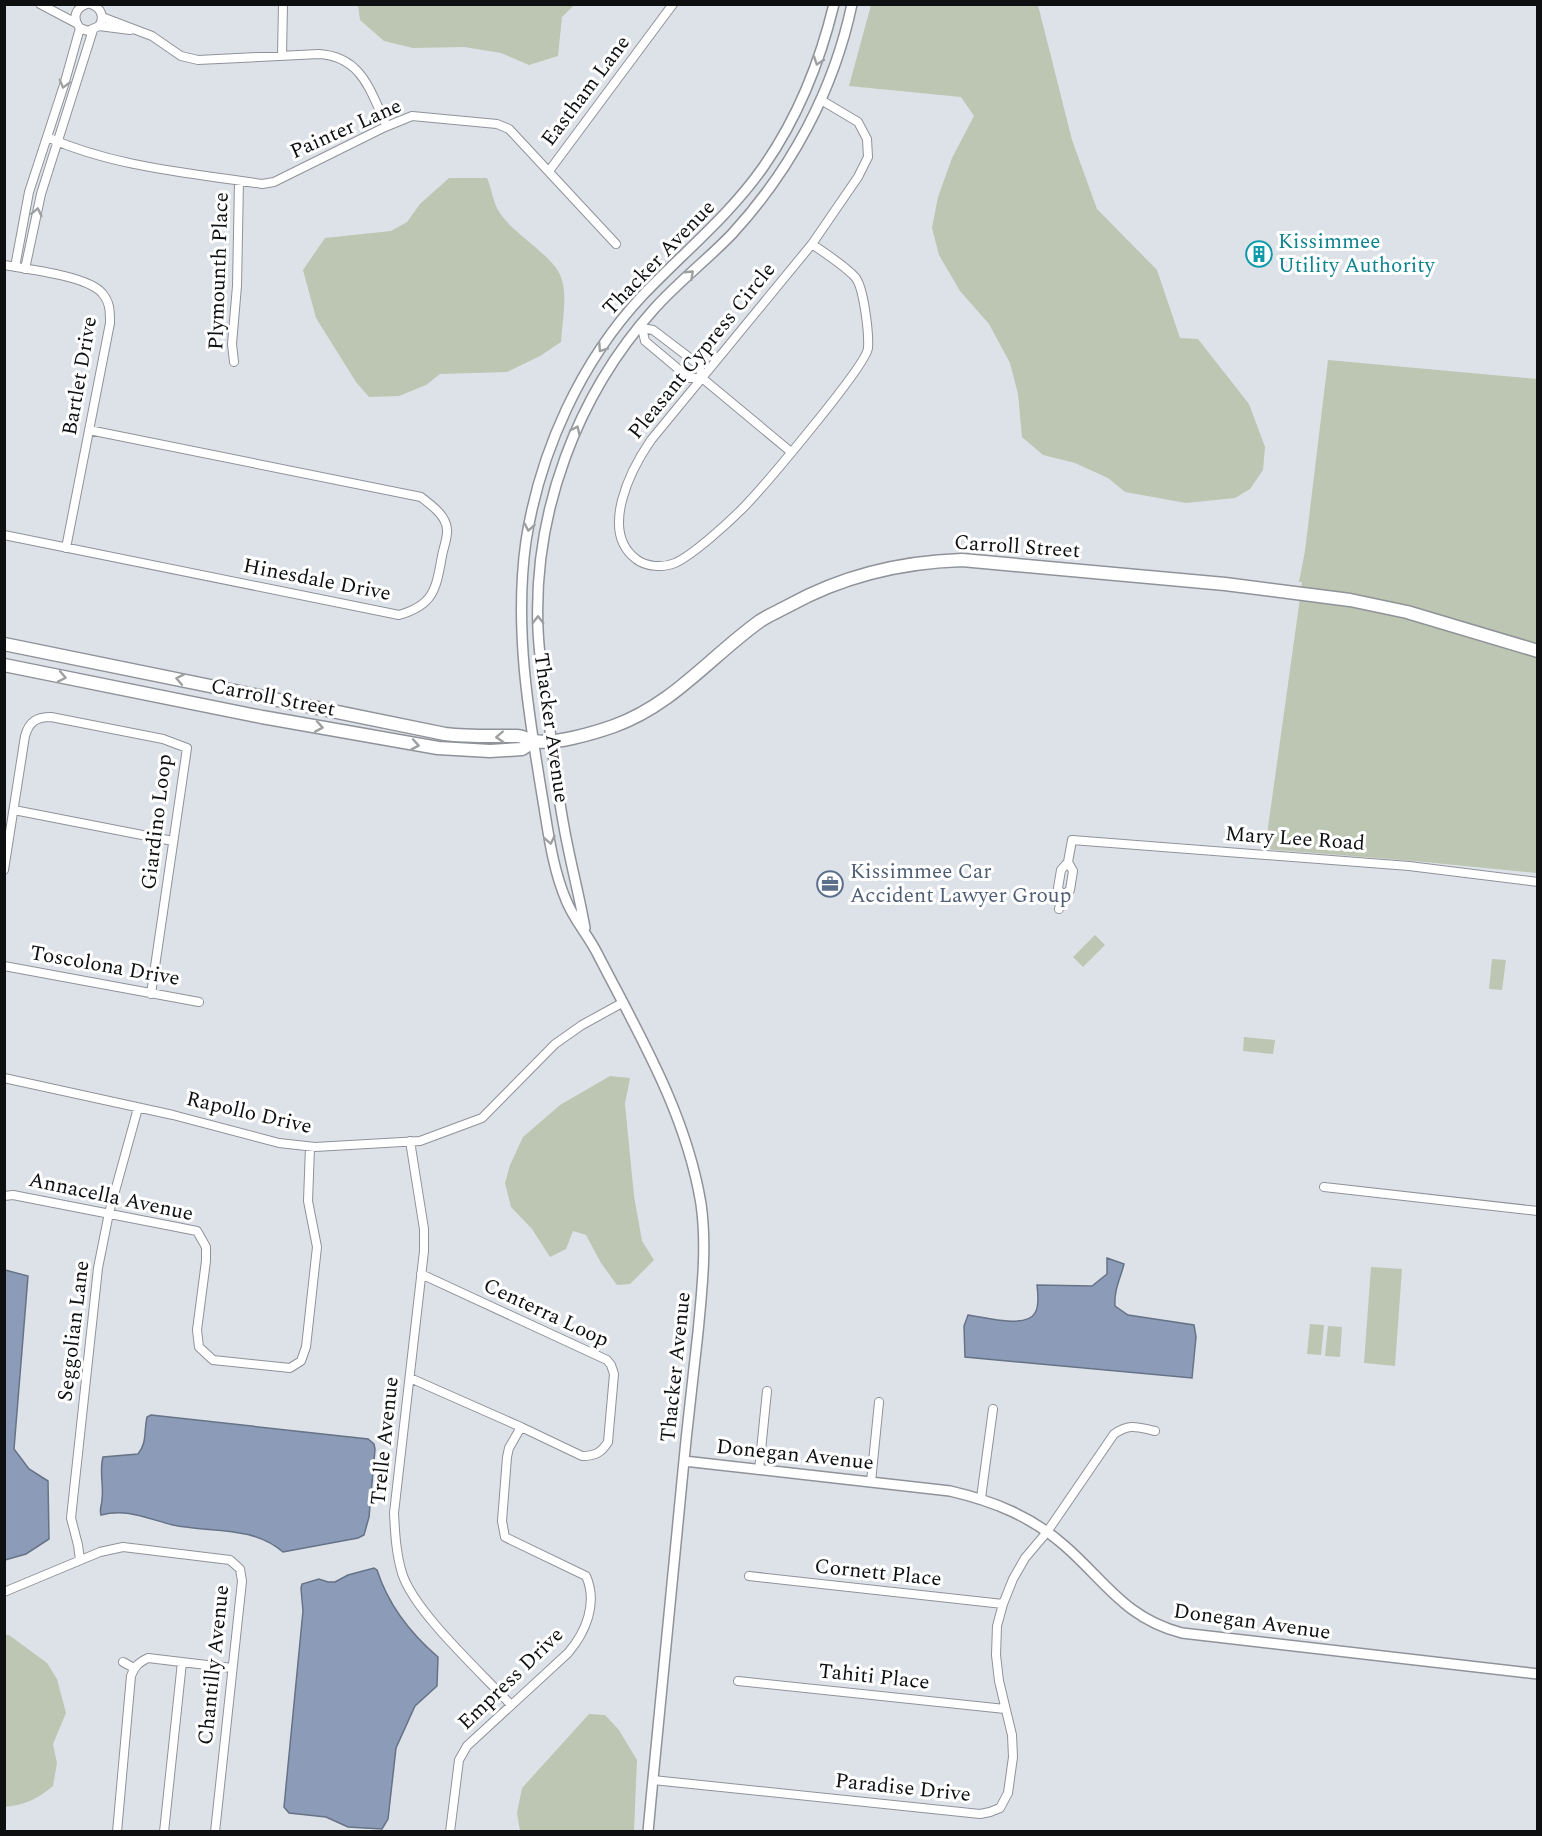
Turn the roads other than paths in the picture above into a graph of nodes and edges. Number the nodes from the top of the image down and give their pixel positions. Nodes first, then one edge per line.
1 (40, 4) edge
2 (283, 4) edge
3 (673, 4) edge
4 (834, 4) edge
5 (852, 4) edge
6 (83, 5) edge
7 (102, 11) edge
8 (78, 26) junction
9 (96, 28) junction
10 (131, 30) junction
11 (282, 56) junction
12 (820, 100) junction
13 (387, 126) junction
14 (46, 137) junction
15 (57, 142) junction
16 (549, 171) junction
17 (239, 181) junction
18 (616, 244) dead end
19 (812, 244) junction
20 (4, 265) edge
21 (15, 267) junction
22 (25, 269) junction
23 (626, 315) junction
24 (641, 327) junction
25 (234, 362) dead end
26 (702, 378) junction
27 (89, 430) junction
28 (791, 452) junction
29 (4, 535) edge
30 (66, 548) junction
31 (4, 644) edge
32 (1538, 651) edge
33 (4, 665) edge
34 (262, 717) junction
35 (402, 725) junction
36 (551, 740) junction
37 (534, 741) junction
38 (14, 810) junction
39 (173, 841) junction
40 (4, 870) edge
41 (1538, 882) edge
42 (1059, 909) dead end
43 (585, 930) junction
44 (4, 966) edge
45 (151, 994) junction
46 (199, 1002) dead end
47 (622, 1003) junction
48 (4, 1078) edge
49 (138, 1108) junction
50 (410, 1142) junction
51 (310, 1147) junction
52 (1324, 1187) dead end
53 (4, 1196) edge
54 (1538, 1211) edge
55 (109, 1213) junction
56 (421, 1274) junction
57 (410, 1378) junction
58 (767, 1390) dead end
59 (879, 1402) dead end
60 (993, 1409) dead end
61 (521, 1427) junction
62 (1155, 1431) dead end
63 (684, 1461) junction
64 (759, 1470) junction
65 (871, 1482) junction
66 (981, 1498) junction
67 (1047, 1532) junction
68 (80, 1560) junction
69 (749, 1576) dead end
70 (4, 1592) edge
71 (1003, 1604) junction
72 (123, 1662) dead end
73 (182, 1662) junction
74 (134, 1668) junction
75 (232, 1668) junction
76 (1538, 1674) edge
77 (738, 1681) dead end
78 (511, 1705) junction
79 (1005, 1709) junction
80 (653, 1780) junction
81 (117, 1832) edge
82 (164, 1832) edge
83 (215, 1832) edge
84 (450, 1832) edge
85 (648, 1832) edge

1 - 8 street
2 - 11 street
3 - 16 street, Eastham Lane
4 -> 23 street, Thacker Avenue
5 - 12 street, Thacker Avenue
6 - 7 street
6 - 8 street
7 - 9 street
7 - 10 street
8 - 9 street
8 -> 14 street
9 - 10 street
9 - 15 street
10 - 11 street
11 - 13 street
12 - 19 street, Pleasant Cypress Circle
24 -> 12 street, Thacker Avenue
13 - 16 street, Painter Lane
13 - 17 street, Painter Lane
14 - 15 street, Painter Lane
14 - 21 street
15 - 17 street, Painter Lane
22 -> 15 street
16 - 18 street, Painter Lane
17 - 25 street, Plymounth Place
19 - 26 street, Pleasant Cypress Circle
19 - 28 street, Pleasant Cypress Circle
20 - 21 street
21 - 22 street
22 - 27 street, Bartlet Drive
23 - 24 street
23 -> 37 street, Thacker Avenue
24 - 26 street
24 - 26 street
36 -> 24 street, Thacker Avenue
26 - 28 street
26 - 28 street, Pleasant Cypress Circle
27 - 30 street, Bartlet Drive
27 - 30 street, Hinesdale Drive
29 - 30 street, Hinesdale Drive
35 -> 31 main road, Carroll Street
32 - 36 main road, Carroll Street
33 -> 34 main road, Carroll Street
34 - 35 main road
34 -> 37 main road, Carroll Street
37 -> 35 main road, Carroll Street
36 - 37 main road, Carroll Street
36 - 43 street, Thacker Avenue
37 -> 43 street, Thacker Avenue
38 - 39 street
38 - 39 street, Giardino Loop
38 - 40 street, Giardino Loop
39 - 45 street, Giardino Loop
41 - 42 street, Mary Lee Road
43 - 47 street, Thacker Avenue
44 - 45 street, Toscolona Drive
45 - 46 street, Toscolona Drive
47 - 50 street, Rapollo Drive
47 - 63 street, Thacker Avenue
48 - 49 street, Rapollo Drive
49 - 51 street, Rapollo Drive
49 - 55 street, Seggolian Lane
50 - 51 street, Rapollo Drive
50 - 56 street, Trelle Avenue
51 - 55 street, Annacella Avenue
52 - 54 street
53 - 55 street, Annacella Avenue
55 - 68 street, Seggolian Lane
56 - 57 street, Trelle Avenue
56 - 61 street, Centerra Loop
57 - 61 street, Centerra Loop
57 - 78 street, Trelle Avenue
58 - 64 street
59 - 65 street
60 - 66 street
61 - 78 street, Empress Drive
62 - 67 street, Paradise Drive
63 - 64 street, Donegan Avenue
63 - 80 street, Thacker Avenue
64 - 65 street, Donegan Avenue
65 - 66 street, Donegan Avenue
66 - 67 street, Donegan Avenue
67 - 71 street, Paradise Drive
67 - 76 street, Donegan Avenue
68 - 70 street, Chantilly Avenue
68 - 75 street, Chantilly Avenue
69 - 71 street, Cornett Place
71 - 79 street, Paradise Drive
72 - 74 street
73 - 74 street
73 - 75 street
73 - 82 street
74 - 81 street
75 - 83 street, Chantilly Avenue
77 - 79 street, Tahiti Place
78 - 84 street, Empress Drive
79 - 80 street, Paradise Drive
80 - 85 street, Thacker Avenue

